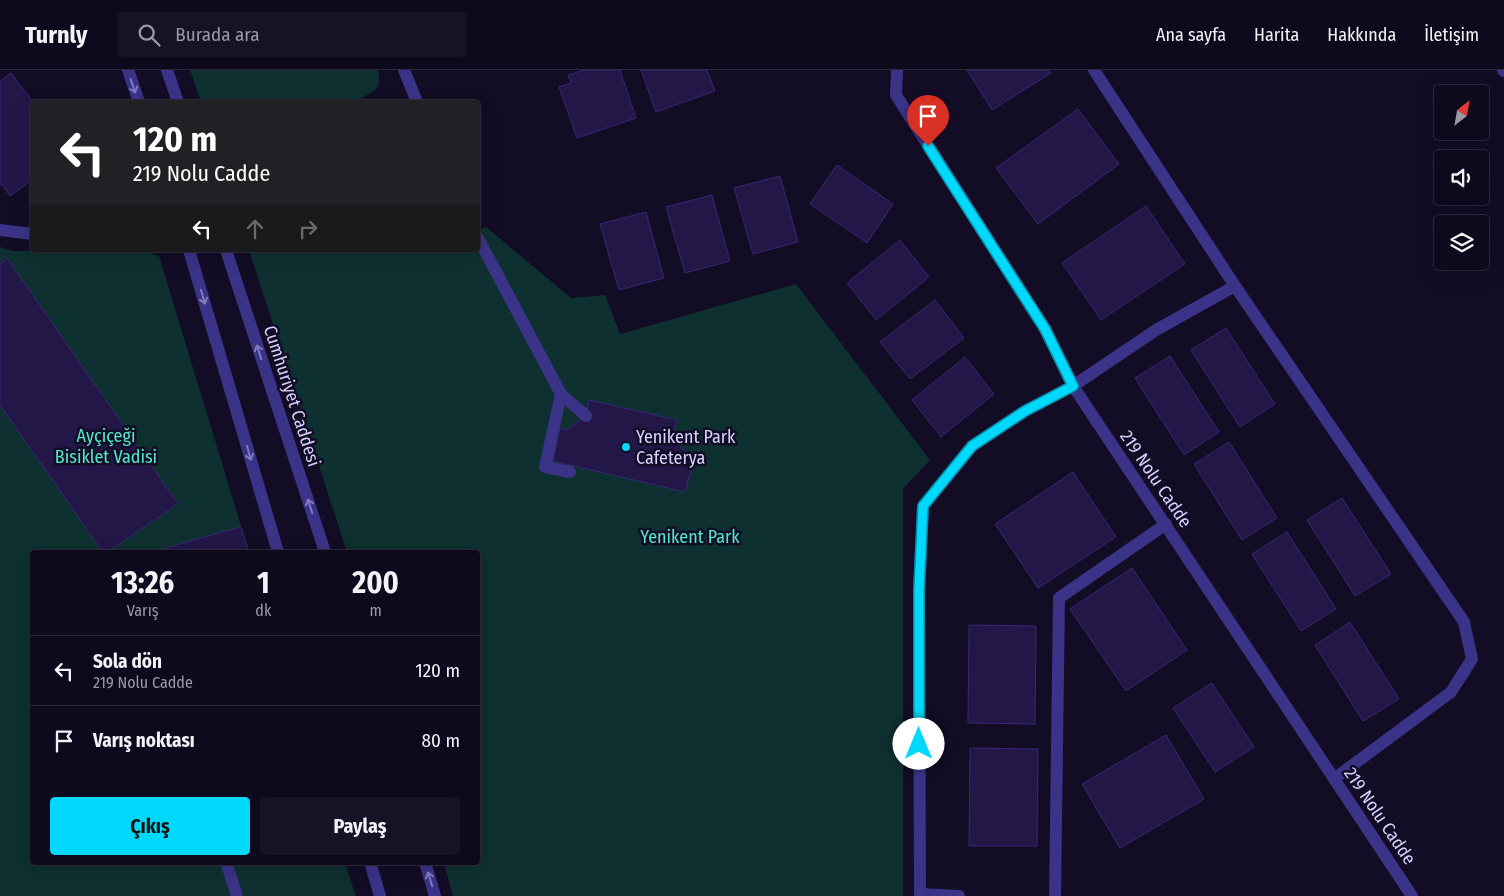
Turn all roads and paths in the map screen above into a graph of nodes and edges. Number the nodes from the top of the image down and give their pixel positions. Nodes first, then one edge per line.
1 (128, 70) edge
2 (167, 70) edge
3 (404, 70) edge
4 (897, 70) edge
5 (1094, 70) edge
6 (138, 100) edge
7 (177, 100) edge
8 (416, 100) edge
9 (0, 230) edge
10 (30, 234) edge
11 (480, 242) edge
12 (190, 252) edge
13 (227, 252) edge
14 (1235, 286) junction
15 (1073, 386) junction
16 (561, 394) junction
17 (586, 416) dead end
18 (570, 472) dead end
19 (1166, 524) junction
20 (277, 550) edge
21 (324, 550) edge
22 (1334, 779) junction
23 (227, 865) edge
24 (371, 865) edge
25 (426, 865) edge
26 (920, 895) edge
27 (237, 896) edge
28 (380, 896) edge
29 (435, 896) edge
30 (959, 896) edge
31 (1055, 896) edge
32 (1412, 896) edge

1 -> 6 street
2 - 7 street
3 - 8 street
4 - 15 street, 219 Nolu Cadde
5 - 14 street
9 - 10 street
11 - 16 street
12 -> 20 street
21 -> 13 street, Cumhuriyet Caddesi
14 - 15 street
14 - 22 street
15 - 19 street, 219 Nolu Cadde
15 - 26 street
16 - 17 street
16 - 18 street
19 - 22 street, 219 Nolu Cadde
19 - 31 street
22 - 32 street, 219 Nolu Cadde
23 - 27 street
24 - 28 street
29 -> 25 street
26 - 30 street

